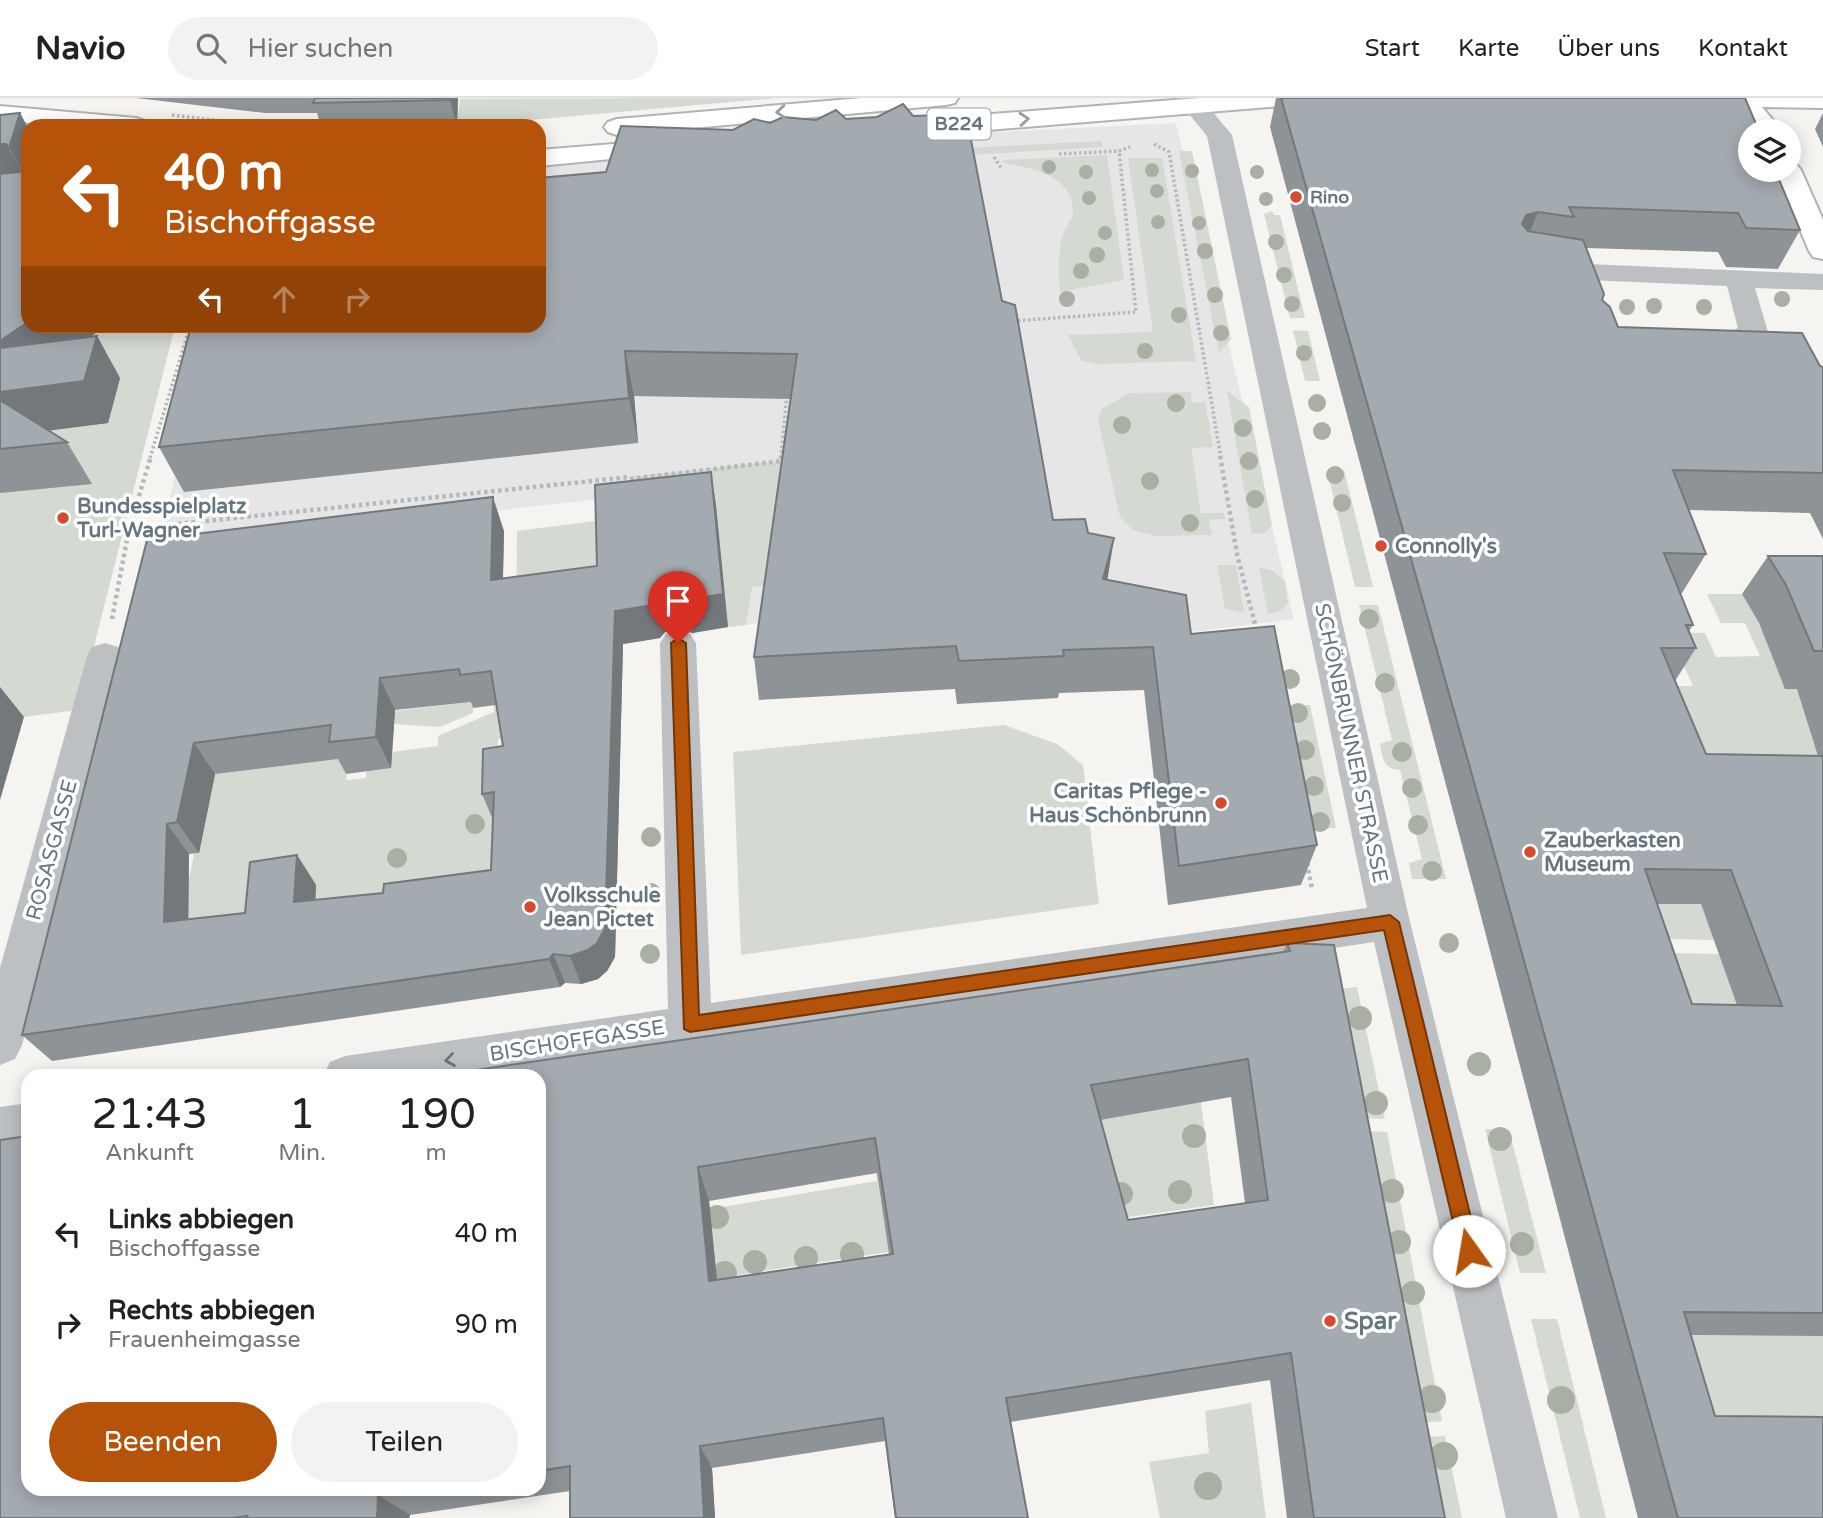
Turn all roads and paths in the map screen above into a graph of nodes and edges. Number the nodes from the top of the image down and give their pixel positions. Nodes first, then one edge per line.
1 (946, 98) edge
2 (1293, 98) edge
3 (1702, 98) edge
4 (1743, 98) edge
5 (1823, 101) edge
6 (1191, 102) edge
7 (0, 113) edge
8 (63, 119) edge
9 (1760, 119) edge
10 (593, 129) dead end
11 (891, 130) edge
12 (0, 135) edge
13 (21, 136) edge
14 (1148, 140) dead end
15 (688, 146) edge
16 (1049, 154) dead end
17 (1008, 156) dead end
18 (546, 157) edge
19 (1001, 168) dead end
20 (1793, 182) edge
21 (1820, 240) edge
22 (1523, 262) edge
23 (1739, 279) junction
24 (1823, 282) edge
25 (1009, 321) edge
26 (188, 333) edge
27 (1682, 340) edge
28 (788, 382) edge
29 (630, 477) junction
30 (631, 490) edge
31 (129, 529) junction
32 (1258, 636) edge
33 (678, 643) dead end
34 (105, 656) joint
35 (1304, 851) edge
36 (1313, 892) edge
37 (1390, 922) junction
38 (690, 1024) junction
39 (0, 1045) edge
40 (391, 1069) edge
41 (21, 1125) edge
42 (0, 1128) edge
43 (1532, 1518) edge

1 -> 10 main road, B224
2 - 6 main road, B224
3 - 4 main road
4 - 5 main road
4 - 9 main road
11 -> 6 main road, B224
6 - 37 street, SCHÖNBRUNNER STRASSE
7 - 8 main road
12 - 13 main road
14 - 32 path
15 - 18 main road
16 - 25 path
17 - 19 path
20 - 21 main road
22 - 23 street
23 - 24 street
23 - 27 street
26 - 31 path
28 - 29 path
29 - 30 path
29 - 31 path
31 - 34 path
33 - 38 street
34 - 39 street, ROSASGASSE
35 - 36 path
37 - 38 street, BISCHOFFGASSE
37 - 43 street, SCHÖNBRUNNER STRASSE
38 -> 40 street, BISCHOFFGASSE
41 - 42 street

